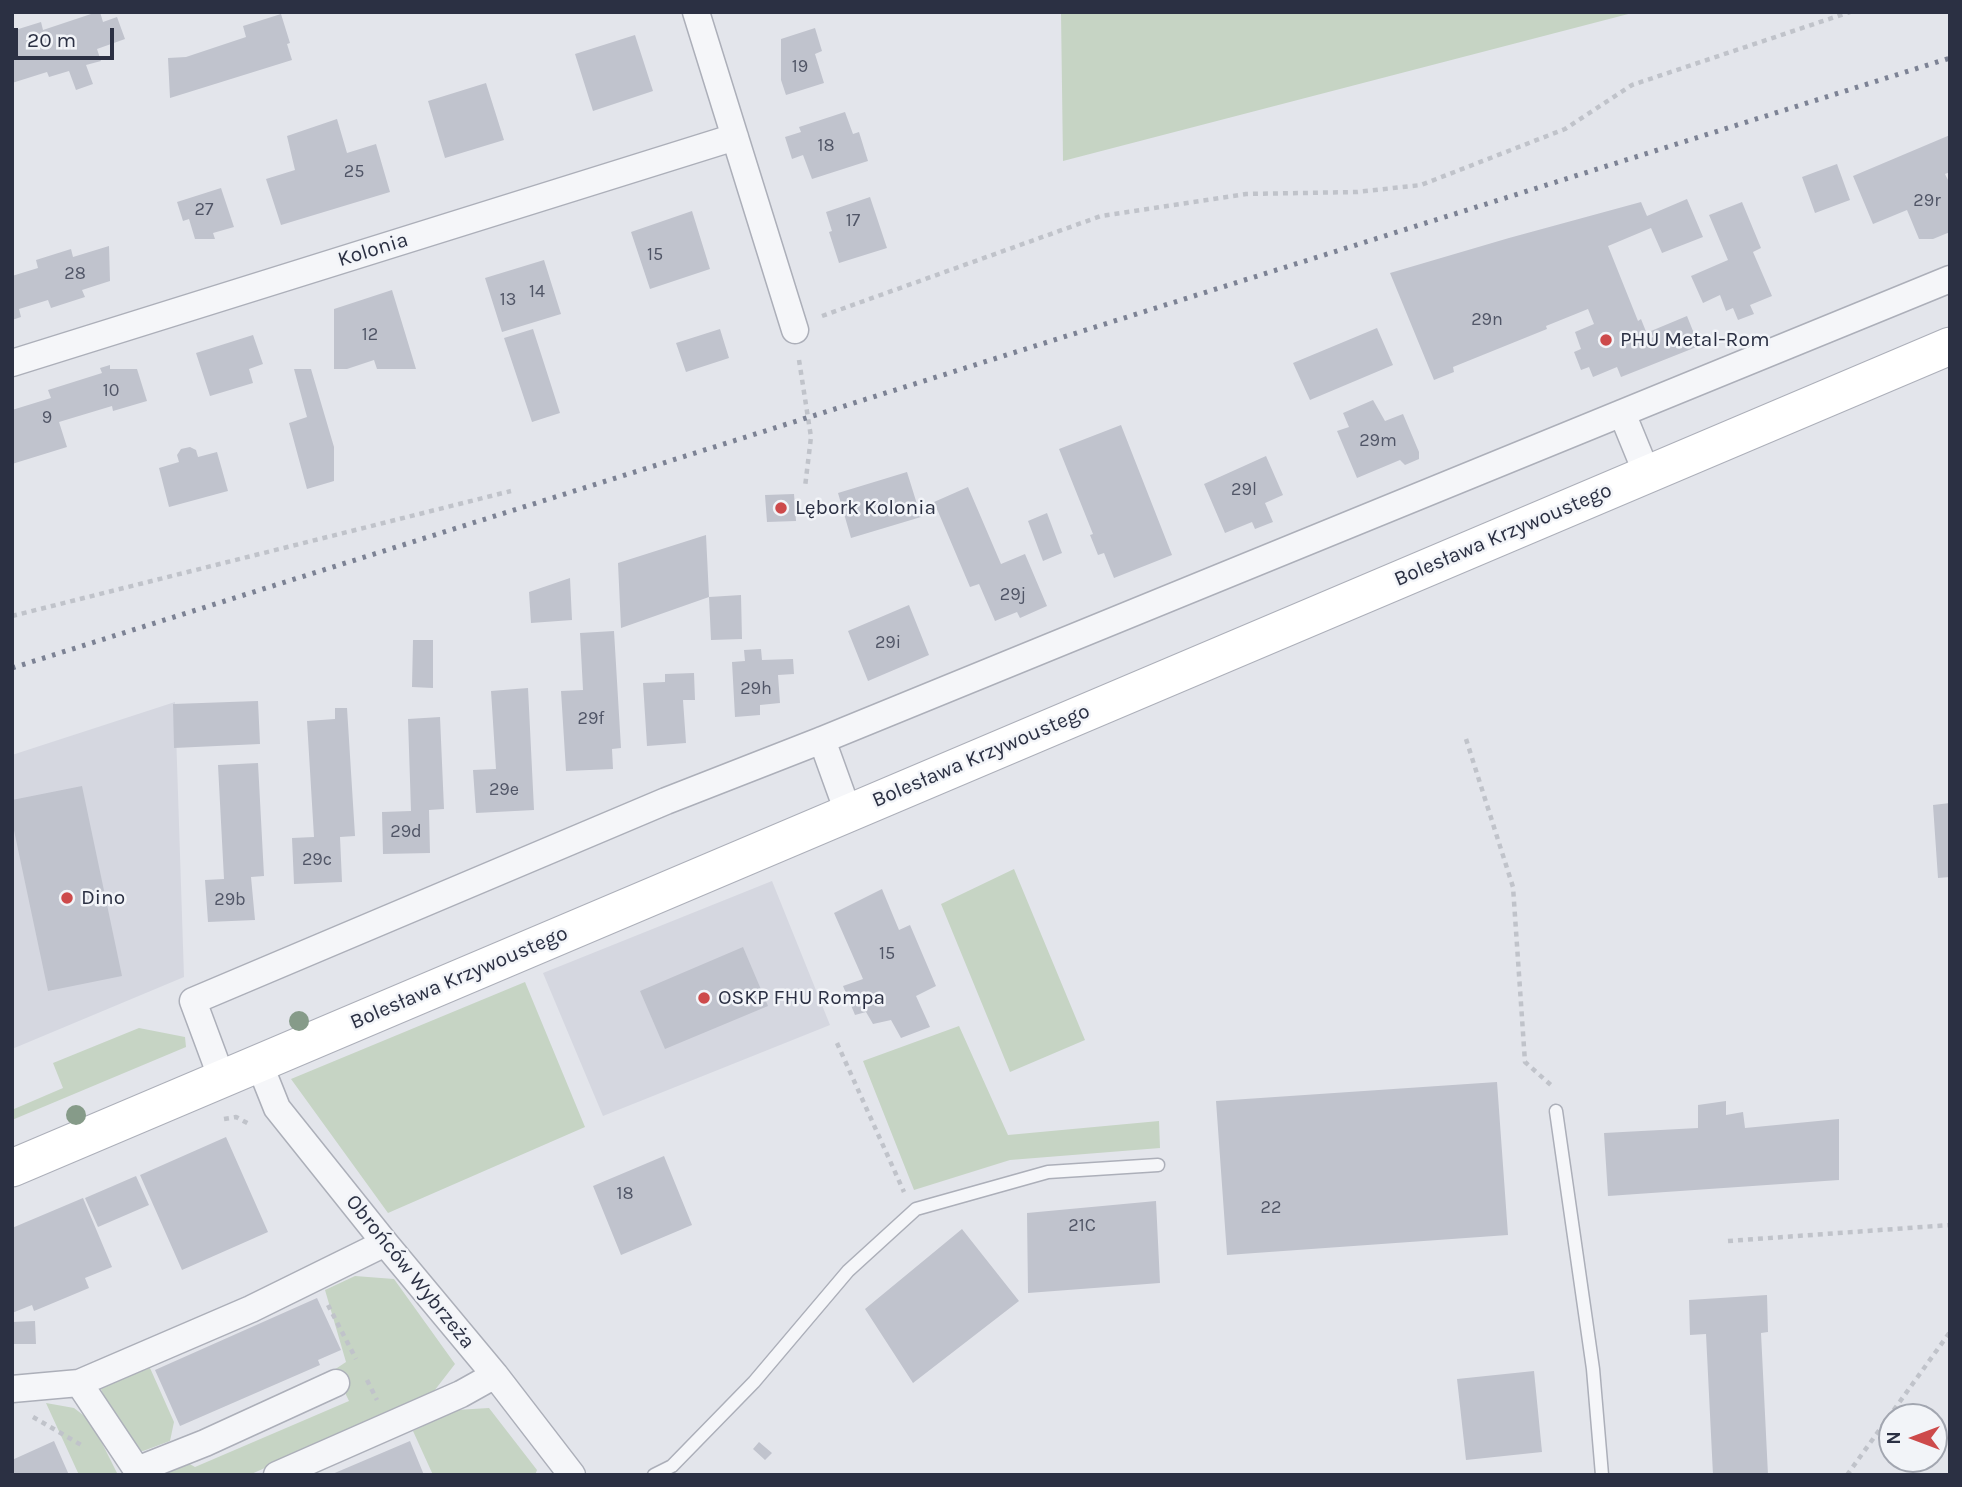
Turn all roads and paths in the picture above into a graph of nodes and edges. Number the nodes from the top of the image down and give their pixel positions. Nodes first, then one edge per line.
1 (696, 12) edge
2 (1850, 12) edge
3 (735, 137) junction
4 (1950, 279) edge
5 (794, 330) junction
6 (1950, 346) edge
7 (12, 363) edge
8 (1622, 413) junction
9 (1647, 474) junction
10 (805, 487) dead end
11 (511, 491) dead end
12 (12, 616) edge
13 (1466, 739) dead end
14 (822, 740) junction
15 (848, 812) junction
16 (837, 1043) dead end
17 (259, 1063) junction
18 (222, 1079) junction
19 (1556, 1111) joint
20 (211, 1121) dead end
21 (254, 1127) dead end
22 (1158, 1165) dead end
23 (12, 1168) edge
24 (912, 1212) junction
25 (1950, 1225) edge
26 (1728, 1241) dead end
27 (385, 1243) junction
28 (325, 1297) dead end
29 (1950, 1332) edge
30 (360, 1367) dead end
31 (495, 1375) junction
32 (366, 1379) dead end
33 (79, 1383) junction
34 (336, 1383) dead end
35 (12, 1389) edge
36 (32, 1417) dead end
37 (390, 1426) junction
38 (88, 1449) dead end
39 (138, 1472) edge
40 (277, 1475) edge
41 (572, 1475) edge
42 (654, 1475) edge
43 (1602, 1475) edge
44 (1847, 1475) edge

1 - 3 street
2 - 5 path
3 - 5 street
3 - 7 street, Kolonia
4 - 8 street
5 - 10 path
6 - 9 main road, Bolesława Krzywoustego
8 - 9 street
8 - 14 street
9 - 15 main road, Bolesława Krzywoustego
11 - 12 path
13 - 19 path
14 - 15 street
14 - 18 street
15 - 17 main road, Bolesława Krzywoustego
16 - 24 path
17 - 18 main road, Bolesława Krzywoustego
17 - 27 street, Obrońców Wybrzeża
18 - 23 main road, Bolesława Krzywoustego
19 - 43 lane
20 - 21 path
22 - 24 lane
24 - 42 lane
25 - 26 path
27 - 31 street, Obrońców Wybrzeża
27 - 33 street
28 - 30 path
29 - 44 path
31 - 37 street
31 - 41 street, Obrońców Wybrzeża
32 - 37 path
33 - 35 street
33 - 39 street
34 - 39 street
36 - 38 path
37 - 40 street

